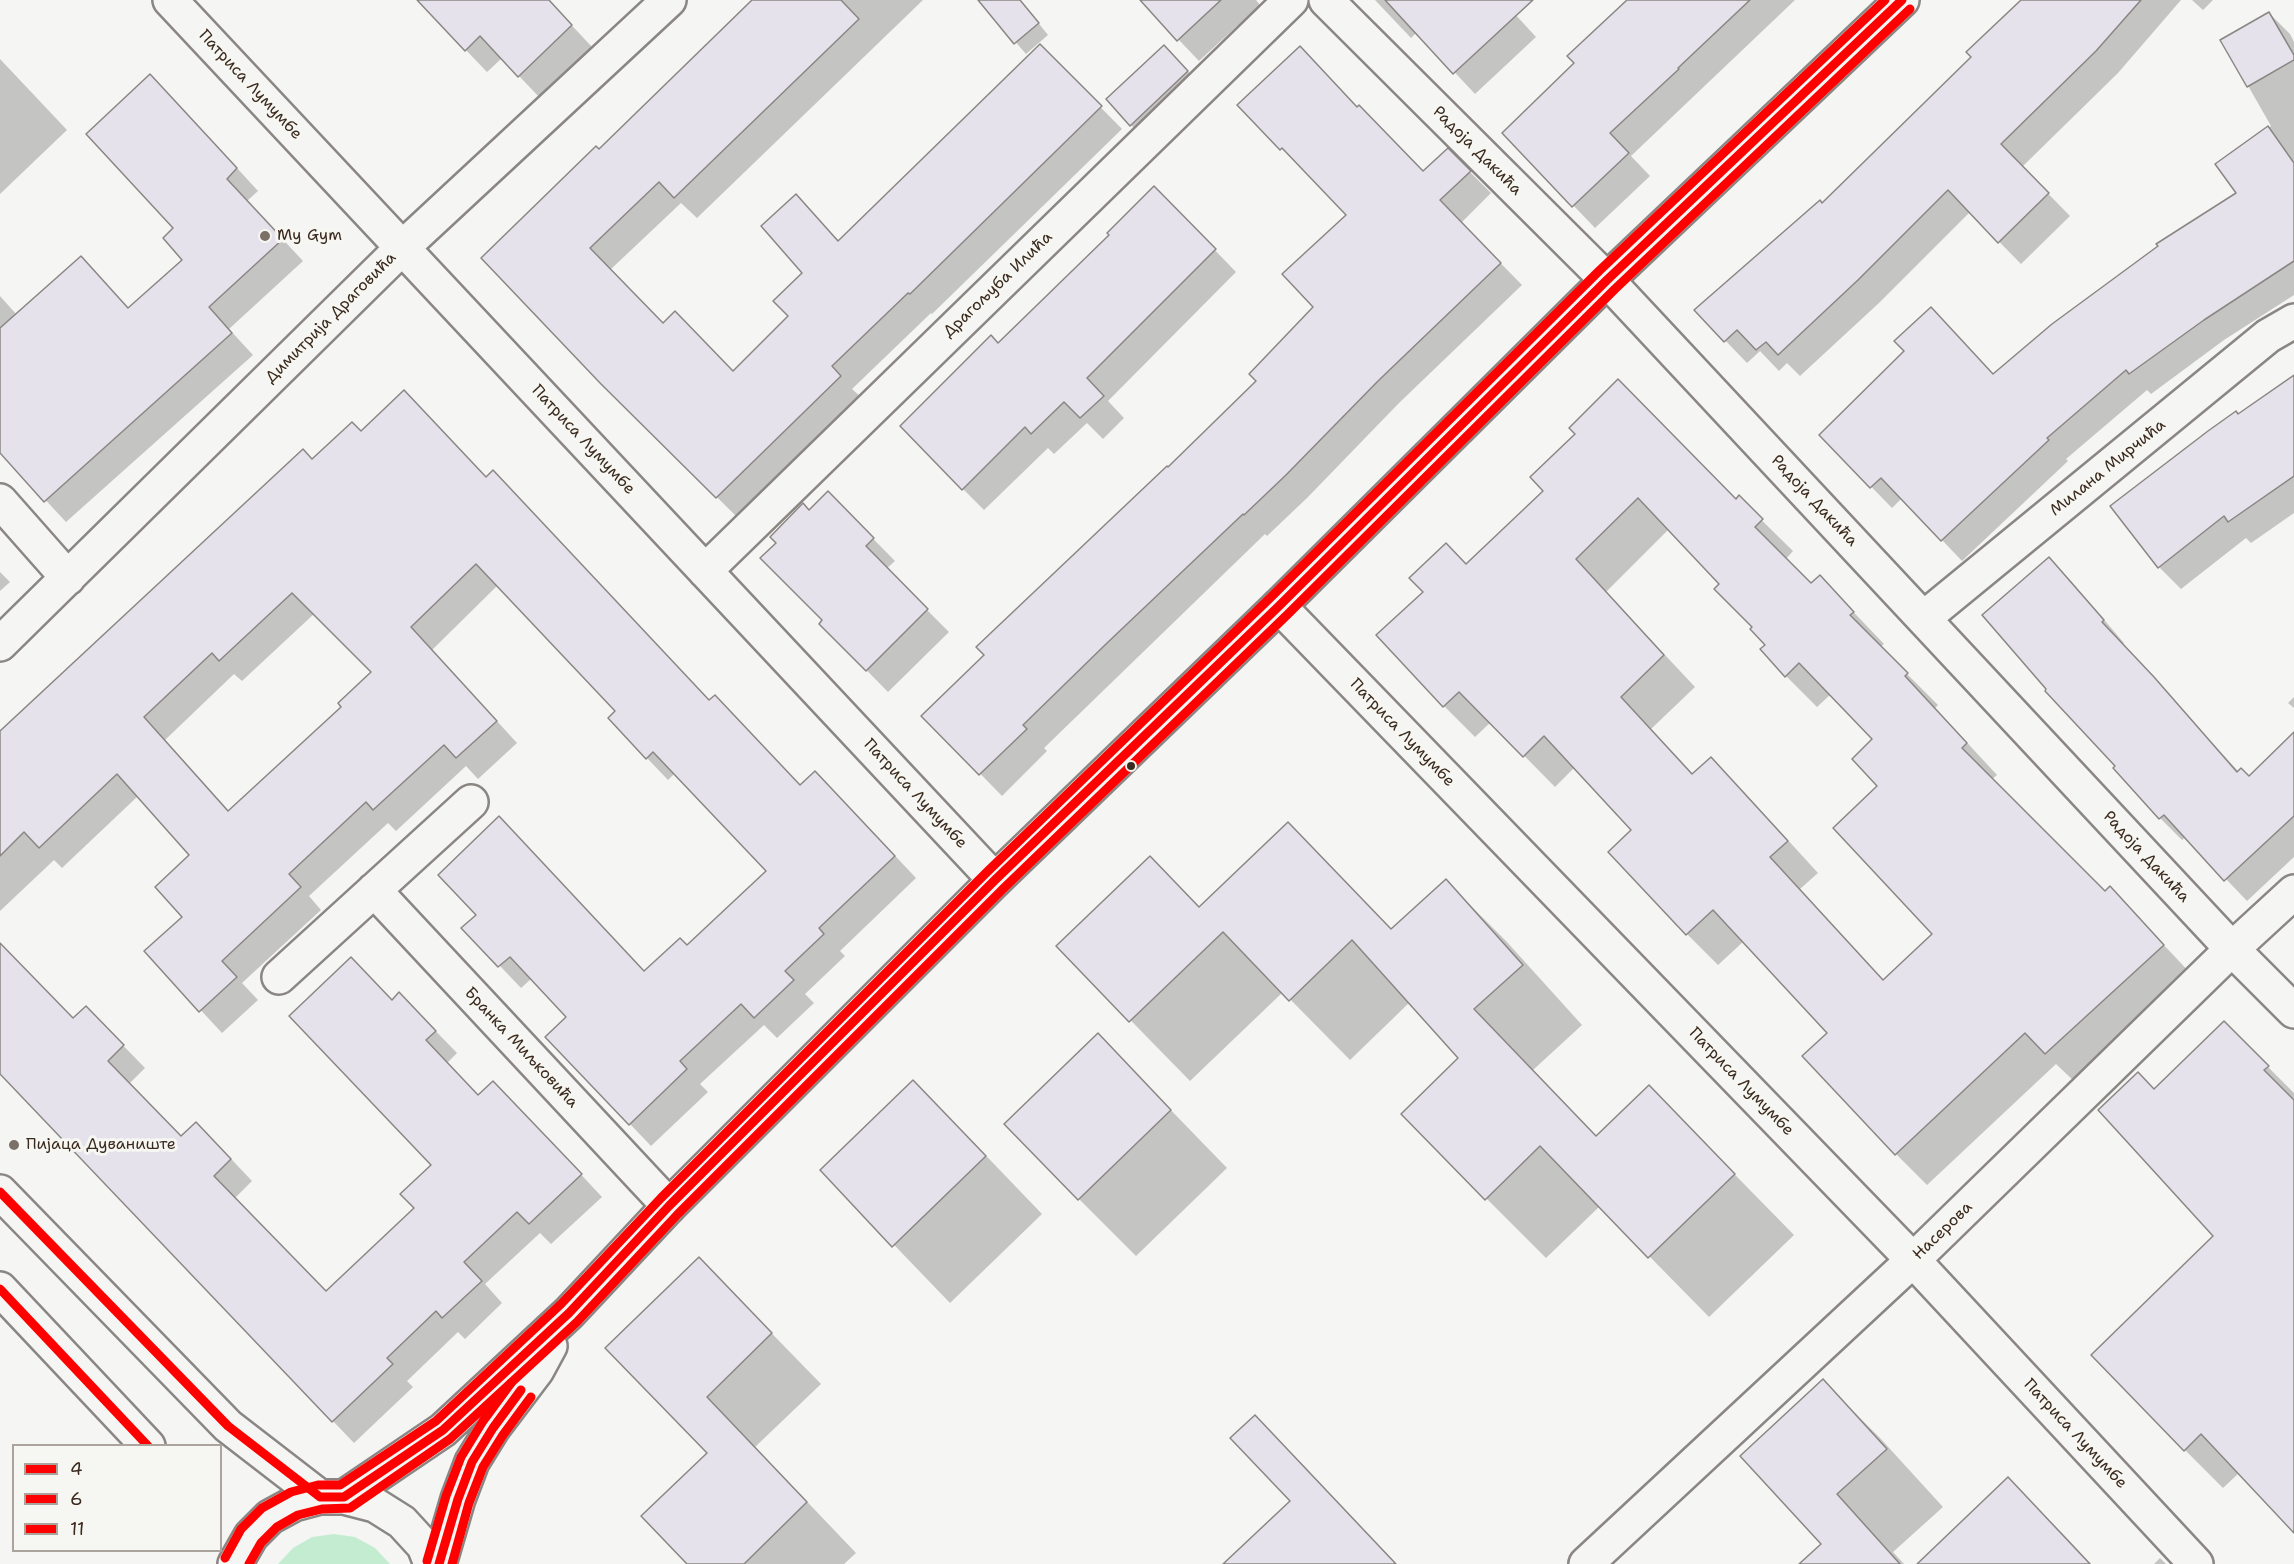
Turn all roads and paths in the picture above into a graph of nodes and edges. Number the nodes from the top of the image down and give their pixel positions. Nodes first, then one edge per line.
1 (170, 0) edge
2 (669, 0) edge
3 (1291, 0) edge
4 (1326, 0) edge
5 (1902, 0) edge
6 (402, 248) junction
7 (1607, 280) junction
8 (2294, 321) edge
9 (0, 501) edge
10 (705, 571) junction
11 (68, 578) junction
12 (1279, 606) junction
13 (1924, 618) junction
14 (0, 644) edge
15 (471, 802) dead end
16 (995, 880) junction
17 (374, 890) junction
18 (2294, 892) edge
19 (2232, 949) junction
20 (279, 977) dead end
21 (2294, 1011) edge
22 (0, 1192) edge
23 (669, 1206) junction
24 (1913, 1260) junction
25 (0, 1289) edge
26 (569, 1313) junction
27 (146, 1444) edge
28 (332, 1497) junction
29 (235, 1564) edge
30 (431, 1564) edge
31 (439, 1564) edge
32 (1586, 1564) edge
33 (2196, 1564) edge

1 - 6 street, Патриса Лумумбе
2 - 6 street, Димитрија Драговића
3 - 10 street, Драгољуба Илића
4 - 7 street, Радоја Дакића
5 - 7 street
6 - 10 street, Патриса Лумумбе
6 - 11 street, Димитрија Драговића
7 - 12 street
7 - 13 street, Радоја Дакића
8 - 13 street, Милана Мирчића
9 - 11 street
10 - 16 street, Патриса Лумумбе
11 - 14 street, Димитрија Драговића
12 - 16 street
12 - 24 street, Патриса Лумумбе
13 - 19 street, Радоја Дакића
15 - 17 street
16 - 23 street
17 - 20 street
17 - 23 street, Бранка Миљковића
18 - 19 street, Насерова
19 - 21 street, Радоја Дакића
19 - 24 street, Насерова
22 - 28 street
23 - 26 street
24 - 32 street, Насерова
24 - 33 street, Патриса Лумумбе
25 - 27 street
26 - 28 street
26 - 31 street
28 - 29 street
28 - 30 street

